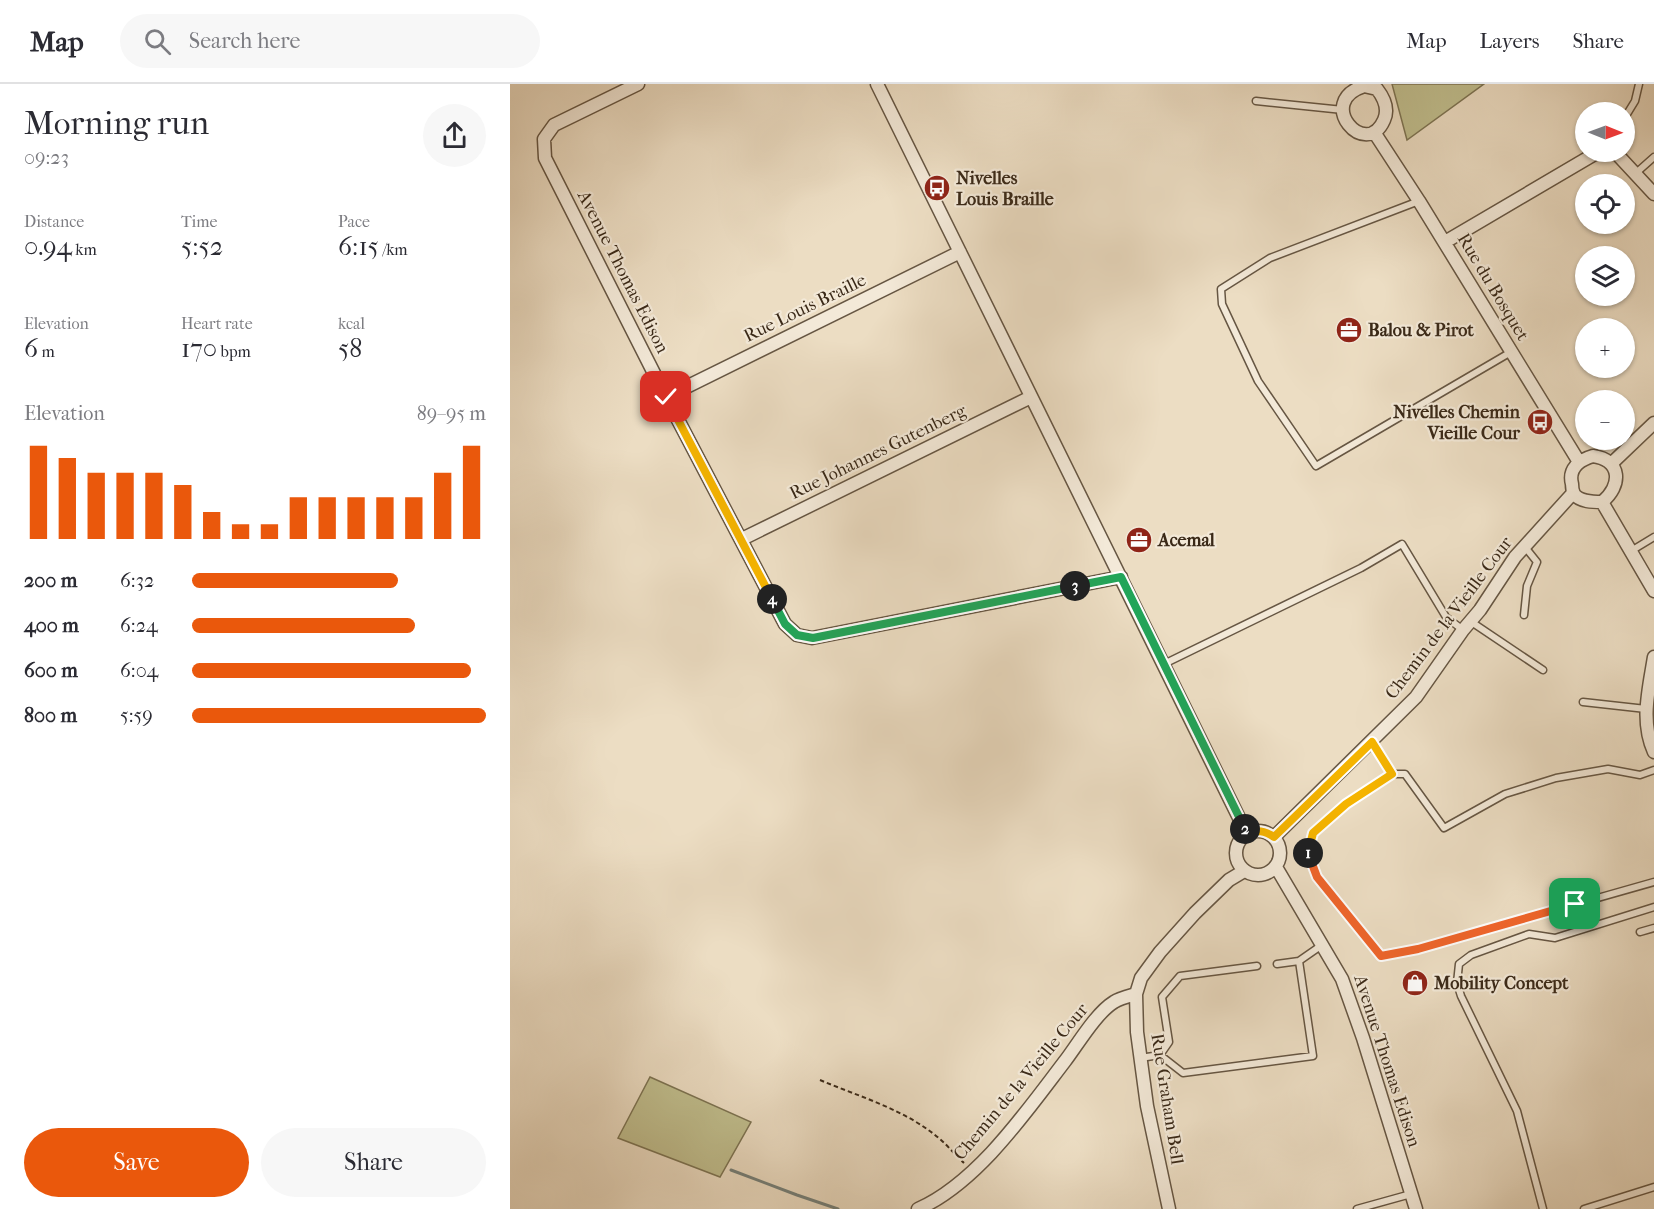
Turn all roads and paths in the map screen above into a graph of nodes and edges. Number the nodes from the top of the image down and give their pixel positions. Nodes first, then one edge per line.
1 (638, 84) edge
2 (877, 84) edge
3 (1639, 84) edge
4 (1371, 86) edge
5 (1353, 87) edge
6 (1256, 101) dead end
7 (1634, 102) edge
8 (1343, 110) junction
9 (1374, 132) junction
10 (1654, 157) edge
11 (1581, 162) edge
12 (1625, 162) edge
13 (1636, 174) junction
14 (1654, 194) edge
15 (1419, 201) junction
16 (1445, 242) junction
17 (960, 252) junction
18 (1511, 352) junction
19 (666, 397) junction
20 (1031, 397) junction
21 (1652, 429) edge
22 (1579, 462) junction
23 (1611, 464) junction
24 (1573, 493) junction
25 (1602, 502) junction
26 (1654, 537) edge
27 (742, 539) junction
28 (1525, 547) junction
29 (1631, 551) junction
30 (1121, 577) junction
31 (1654, 591) edge
32 (1524, 615) dead end
33 (1466, 626) junction
34 (1168, 662) dead end
35 (1653, 665) edge
36 (1543, 670) dead end
37 (1583, 702) dead end
38 (1646, 709) junction
39 (1372, 742) junction
40 (1653, 749) edge
41 (1654, 770) edge
42 (1392, 774) junction
43 (1247, 834) junction
44 (1274, 837) junction
45 (1276, 867) junction
46 (1244, 871) junction
47 (1654, 882) edge
48 (1654, 907) edge
49 (1654, 928) edge
50 (1640, 932) dead end
51 (1322, 945) junction
52 (1299, 961) junction
53 (1277, 964) dead end
54 (1257, 966) dead end
55 (1136, 994) junction
56 (1160, 1055) junction
57 (1140, 1058) junction
58 (820, 1080) dead end
59 (972, 1172) junction
60 (1654, 1187) edge
61 (1412, 1194) junction
62 (918, 1209) edge
63 (1169, 1209) edge
64 (1357, 1209) edge
65 (1416, 1209) edge
66 (1543, 1209) edge
67 (1584, 1209) edge

1 - 19 street, Avenue Thomas Edison
2 - 17 street
3 - 7 lane
4 - 5 street
4 - 9 street
5 - 8 street
6 - 8 lane
8 - 9 street
9 - 15 street, Rue du Bosquet
10 - 13 lane
11 - 16 street
12 - 13 street
13 - 14 street
15 - 16 street, Rue du Bosquet
15 - 18 lane
16 - 18 street, Rue du Bosquet
17 - 19 street, Rue Louis Braille
17 - 20 street
18 - 22 street, Rue du Bosquet
19 - 27 street, Avenue Thomas Edison
20 - 27 street, Rue Johannes Gutenberg
20 - 30 street
21 - 23 street
22 - 23 street
22 - 24 street
23 - 25 street
24 - 25 street
24 - 28 street, Chemin de la Vieille Cour
25 - 29 street
26 - 29 lane
27 - 30 street, Avenue Thomas Edison
28 - 32 lane
28 - 33 street, Chemin de la Vieille Cour
29 - 31 street
30 - 43 street
33 - 34 lane
33 - 36 lane
33 - 39 street, Chemin de la Vieille Cour
35 - 38 street
37 - 38 lane
38 - 40 street
39 - 42 lane
39 - 44 street, Chemin de la Vieille Cour
41 - 42 lane
42 - 47 lane
43 - 44 street
43 - 46 street
44 - 45 street
45 - 46 street
45 - 51 street, Avenue Thomas Edison
46 - 55 street
48 - 66 lane
49 - 50 lane
51 - 52 lane
51 - 61 street, Avenue Thomas Edison
52 - 53 lane
52 - 56 lane
54 - 56 lane
55 - 57 street, Rue Graham Bell
55 - 59 street, Chemin de la Vieille Cour
56 - 57 lane
57 - 63 street, Rue Graham Bell
58 - 59 path
59 - 62 street, Chemin de la Vieille Cour
60 - 67 lane
61 - 64 lane
61 - 65 street, Avenue Thomas Edison

